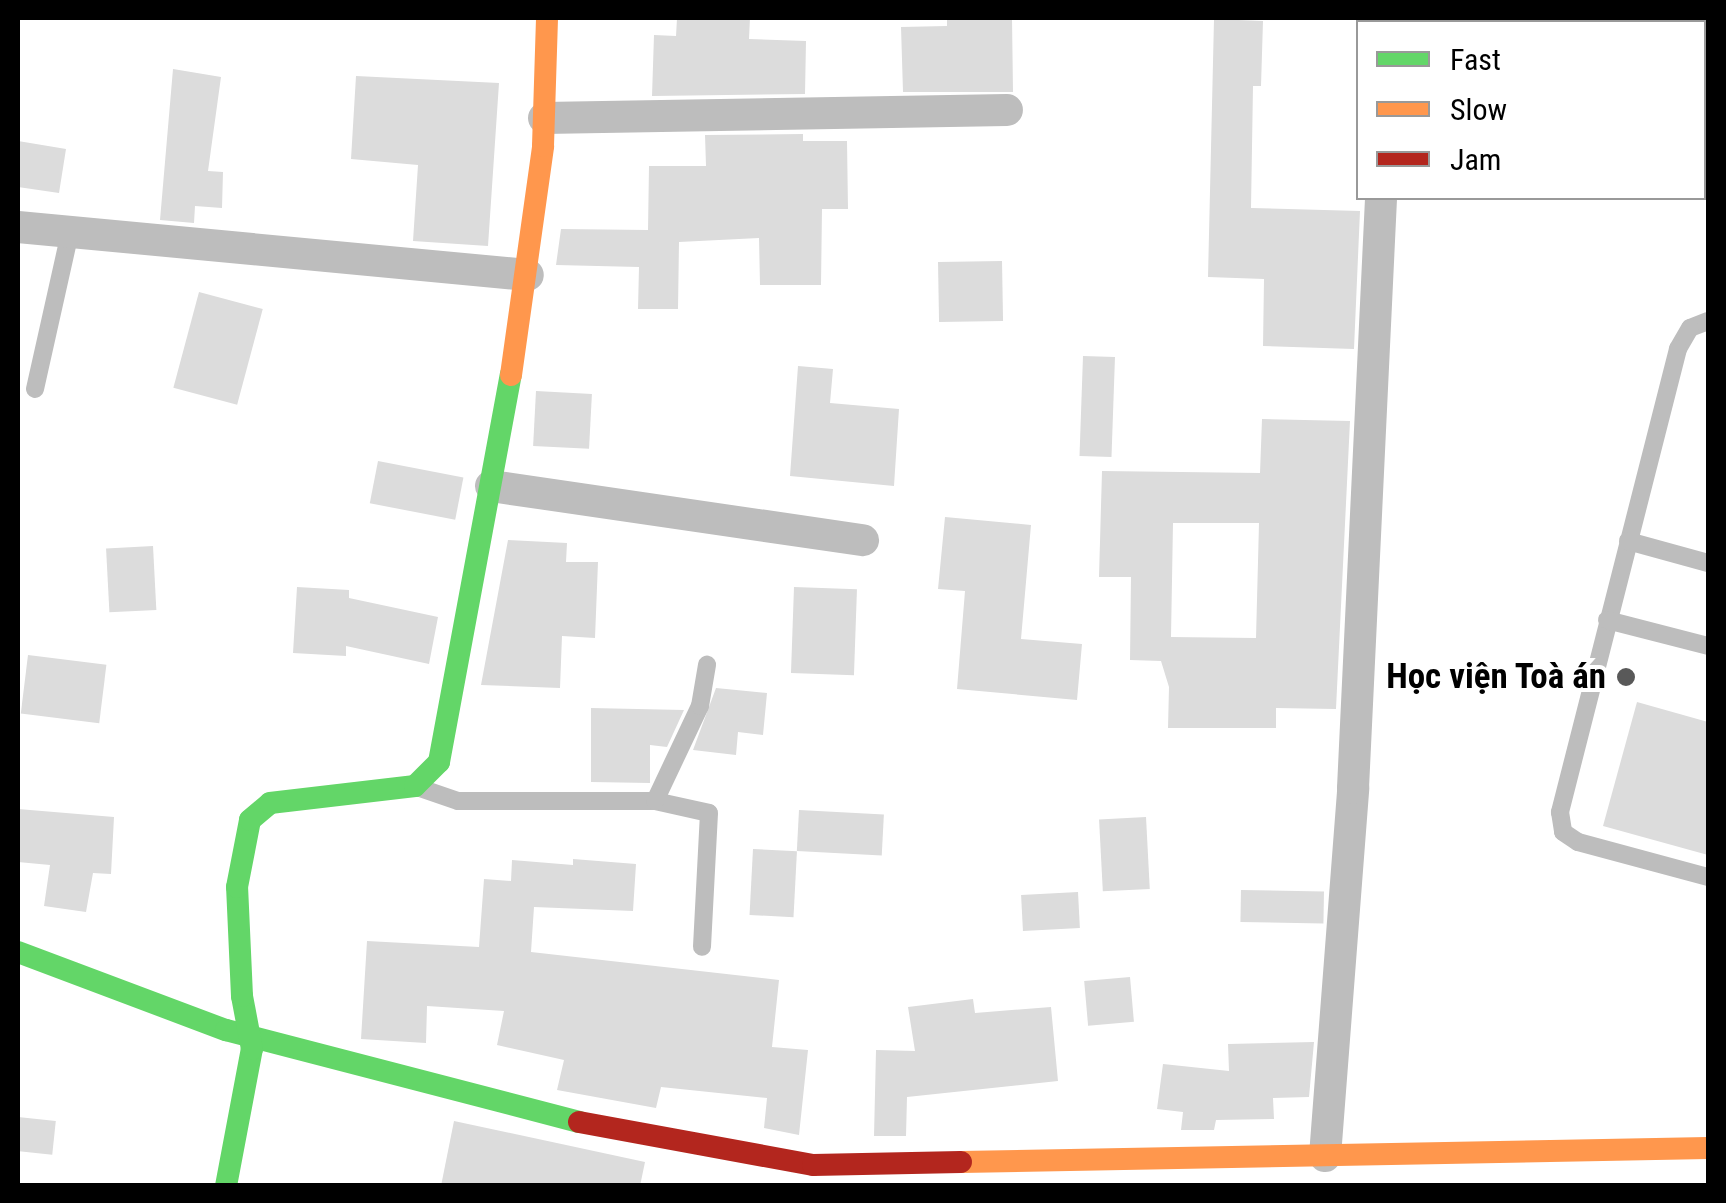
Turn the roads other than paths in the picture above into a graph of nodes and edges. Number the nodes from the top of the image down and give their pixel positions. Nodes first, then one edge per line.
1 (547, 18) edge
2 (1007, 110) dead end
3 (544, 118) junction
4 (1381, 200) edge
5 (18, 227) edge
6 (70, 232) junction
7 (528, 275) junction
8 (1708, 321) edge
9 (35, 390) dead end
10 (491, 486) junction
11 (863, 540) dead end
12 (1628, 541) junction
13 (1708, 563) edge
14 (1607, 620) junction
15 (1708, 646) edge
16 (706, 665) dead end
17 (415, 786) junction
18 (655, 801) junction
19 (1708, 877) edge
20 (702, 947) dead end
21 (18, 952) edge
22 (249, 1036) junction
23 (1708, 1148) edge
24 (1325, 1156) junction
25 (1110, 1173) edge
26 (812, 1175) edge
27 (226, 1186) edge

1 - 3 street
2 - 3 street
3 - 7 street
4 - 24 street
5 - 6 street
6 - 7 street
6 - 9 lane
7 - 10 street
8 - 12 lane
10 - 11 street
10 - 17 street
12 - 13 lane
12 - 14 lane
14 - 15 lane
14 - 19 lane
16 - 18 lane
17 - 18 lane
17 - 22 street
18 - 20 lane
21 - 22 street
22 - 26 street
22 - 27 street
23 - 24 street
24 - 25 street
25 - 26 street

